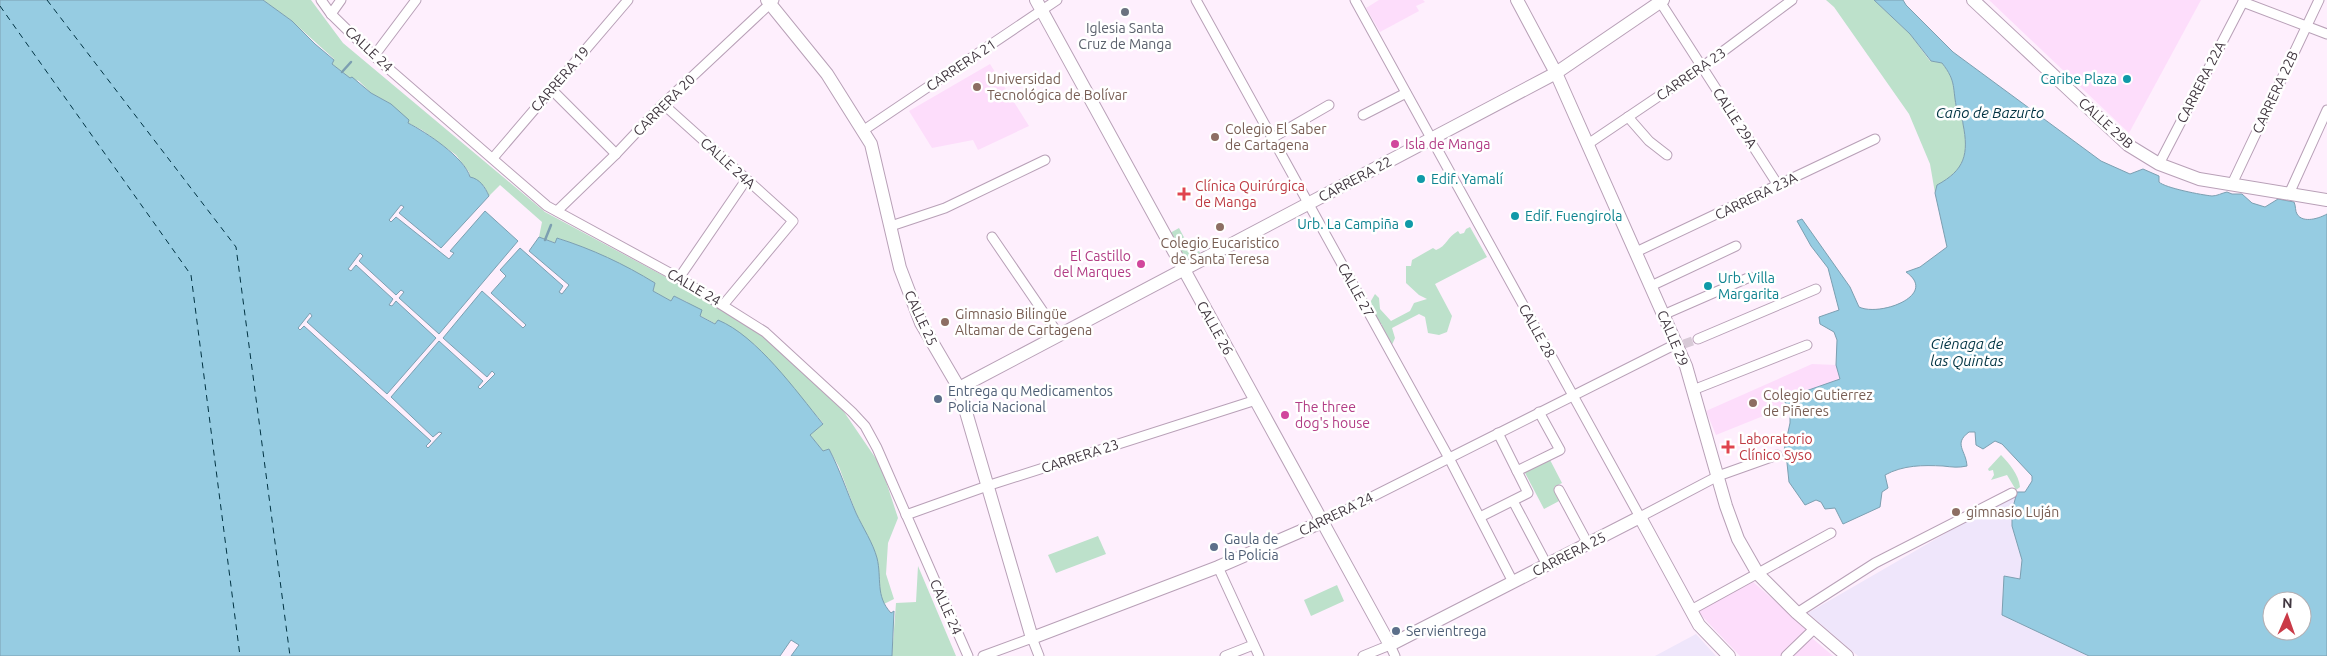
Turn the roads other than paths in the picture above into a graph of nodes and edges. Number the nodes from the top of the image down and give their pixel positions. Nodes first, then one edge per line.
1 (321, 0) edge
2 (341, 0) edge
3 (416, 0) edge
4 (628, 0) edge
5 (1057, 0) edge
6 (1196, 0) edge
7 (1355, 0) edge
8 (1517, 0) edge
9 (1792, 0) edge
10 (1973, 0) edge
11 (2319, 0) edge
12 (770, 1) edge
13 (1661, 1) edge
14 (2244, 1) edge
15 (1039, 5) edge
16 (331, 14) junction
17 (2307, 26) junction
18 (2327, 34) edge
19 (374, 56) junction
20 (1702, 67) junction
21 (1556, 73) junction
22 (551, 89) junction
23 (1406, 93) junction
24 (663, 104) junction
25 (1329, 105) dead end
26 (2327, 110) edge
27 (1363, 116) dead end
28 (1628, 117) junction
29 (864, 130) junction
30 (1272, 138) junction
31 (1431, 139) junction
32 (1875, 140) dead end
33 (1588, 144) junction
34 (616, 154) junction
35 (1667, 154) dead end
36 (493, 158) junction
37 (1045, 160) dead end
38 (2159, 164) junction
39 (746, 180) junction
40 (2232, 184) junction
41 (1778, 185) junction
42 (2289, 194) junction
43 (2327, 200) edge
44 (1308, 204) junction
45 (557, 211) junction
46 (891, 226) junction
47 (992, 237) dead end
48 (1736, 246) dead end
49 (1636, 252) junction
50 (1182, 269) junction
51 (1750, 277) dead end
52 (679, 278) junction
53 (1651, 286) junction
54 (1816, 290) dead end
55 (724, 304) junction
56 (1663, 315) junction
57 (1059, 335) junction
58 (1698, 339) tunnel mouth
59 (1679, 345) junction
60 (1807, 345) dead end
61 (959, 388) junction
62 (1692, 390) junction
63 (1573, 395) junction
64 (1256, 400) junction
65 (1540, 412) junction
66 (1498, 434) junction
67 (1777, 455) dead end
68 (1449, 458) junction
69 (1517, 471) junction
70 (1718, 476) junction
71 (986, 486) junction
72 (1559, 490) dead end
73 (2012, 493) dead end
74 (1513, 501) junction
75 (906, 515) junction
76 (1480, 517) junction
77 (1640, 517) junction
78 (1322, 522) junction
79 (1831, 533) dead end
80 (1588, 544) junction
81 (1547, 565) junction
82 (1218, 567) junction
83 (1758, 574) junction
84 (1513, 582) junction
85 (1691, 610) junction
86 (1797, 614) junction
87 (1814, 628) junction
88 (1032, 638) junction
89 (1253, 644) junction
90 (1392, 651) edge
91 (968, 656) edge
92 (983, 656) edge
93 (1039, 656) edge
94 (1225, 656) edge
95 (1258, 656) edge
96 (1362, 656) edge
97 (1728, 656) edge
98 (1786, 656) edge
99 (1847, 656) edge

1 - 16 street, CALLE 24
2 - 16 street
3 - 19 street
4 - 22 street, CARRERA 19
5 - 15 street, CARRERA 21
6 - 30 street, CALLE 27
7 - 23 street, CALLE 28
8 - 21 main road, CALLE 29
9 - 20 street, CARRERA 23
10 - 38 main road, CALLE 29B
11 - 17 street, CARRERA 22B
12 - 24 street, CARRERA 20
12 - 29 main road, CALLE 25
13 - 20 street, CALLE 29A
13 - 21 main road, CARRERA 22
14 - 17 street
14 - 38 street, CARRERA 22A
15 - 29 street, CARRERA 21
15 - 50 main road, CALLE 26
16 - 19 street, CALLE 24
17 - 18 street
17 - 40 street, CARRERA 22B
19 - 36 street, CALLE 24
20 - 28 street, CARRERA 23
20 - 41 street, CALLE 29A
21 - 31 main road, CARRERA 22
21 - 33 main road, CALLE 29
22 - 34 street
22 - 36 street, CARRERA 19
23 - 27 street
23 - 31 street, CALLE 28
24 - 34 street, CARRERA 20
24 - 39 street, CALLE 24A
25 - 30 street
26 - 42 street
28 - 33 street, CARRERA 23
28 - 35 street
29 - 46 main road, CALLE 25
30 - 44 street, CALLE 27
31 - 44 main road, CARRERA 22
31 - 63 street, CALLE 28
32 - 41 street, CARRERA 23A
33 - 49 main road, CALLE 29
34 - 45 street, CARRERA 20
36 - 45 street, CALLE 24
37 - 46 street
38 - 40 main road, CALLE 29B
39 - 52 street
39 - 55 street, CALLE 24A
40 - 42 main road, CALLE 29B
41 - 49 street, CARRERA 23A
42 - 43 main road, CALLE 29B
44 - 50 main road, CARRERA 22
44 - 68 street, CALLE 27
45 - 52 street, CALLE 24
46 - 61 main road, CALLE 25
47 - 57 street
48 - 53 street
49 - 53 main road, CALLE 29
50 - 57 main road, CARRERA 22
50 - 64 main road, CALLE 26
51 - 56 street
52 - 55 street, CALLE 24
53 - 56 main road, CALLE 29
54 - 58 street
55 - 75 street, CALLE 24
56 - 59 main road, CALLE 29
57 - 61 main road, CARRERA 22
59 - 62 main road, CALLE 29
59 - 63 street, CARRERA 24
60 - 62 street
61 - 71 main road, CALLE 25
62 - 70 main road, CALLE 29
63 - 65 street, CARRERA 24
63 - 77 street, CALLE 28
64 - 71 street, CARRERA 23
64 - 78 main road, CALLE 26
65 - 66 street, CARRERA 24
65 - 69 street
66 - 68 street, CARRERA 24
66 - 69 street
67 - 70 street, CARRERA 25
68 - 76 street, CALLE 27
68 - 78 street, CARRERA 24
69 - 74 street
70 - 77 street, CARRERA 25
70 - 83 main road, CALLE 29
71 - 75 street, CARRERA 23
71 - 88 main road, CALLE 25
72 - 80 street
73 - 86 street
74 - 76 street
74 - 81 street
75 - 91 street, CALLE 24
76 - 84 street, CALLE 27
77 - 80 main road, CARRERA 25
77 - 85 main road, CALLE 28
78 - 82 main road, CARRERA 24
78 - 90 main road, CALLE 26
79 - 83 street
80 - 81 main road, CARRERA 25
81 - 84 main road, CARRERA 25
82 - 88 main road, CARRERA 24
82 - 89 street
83 - 85 street
83 - 86 main road, CALLE 29
84 - 90 main road, CARRERA 25
85 - 97 main road, CALLE 28
86 - 87 main road, CALLE 29
87 - 98 street
87 - 99 main road, CALLE 29
88 - 92 street, CARRERA 24
88 - 93 street, CALLE 25
89 - 94 street
89 - 95 street
90 - 96 street, CARRERA 25

